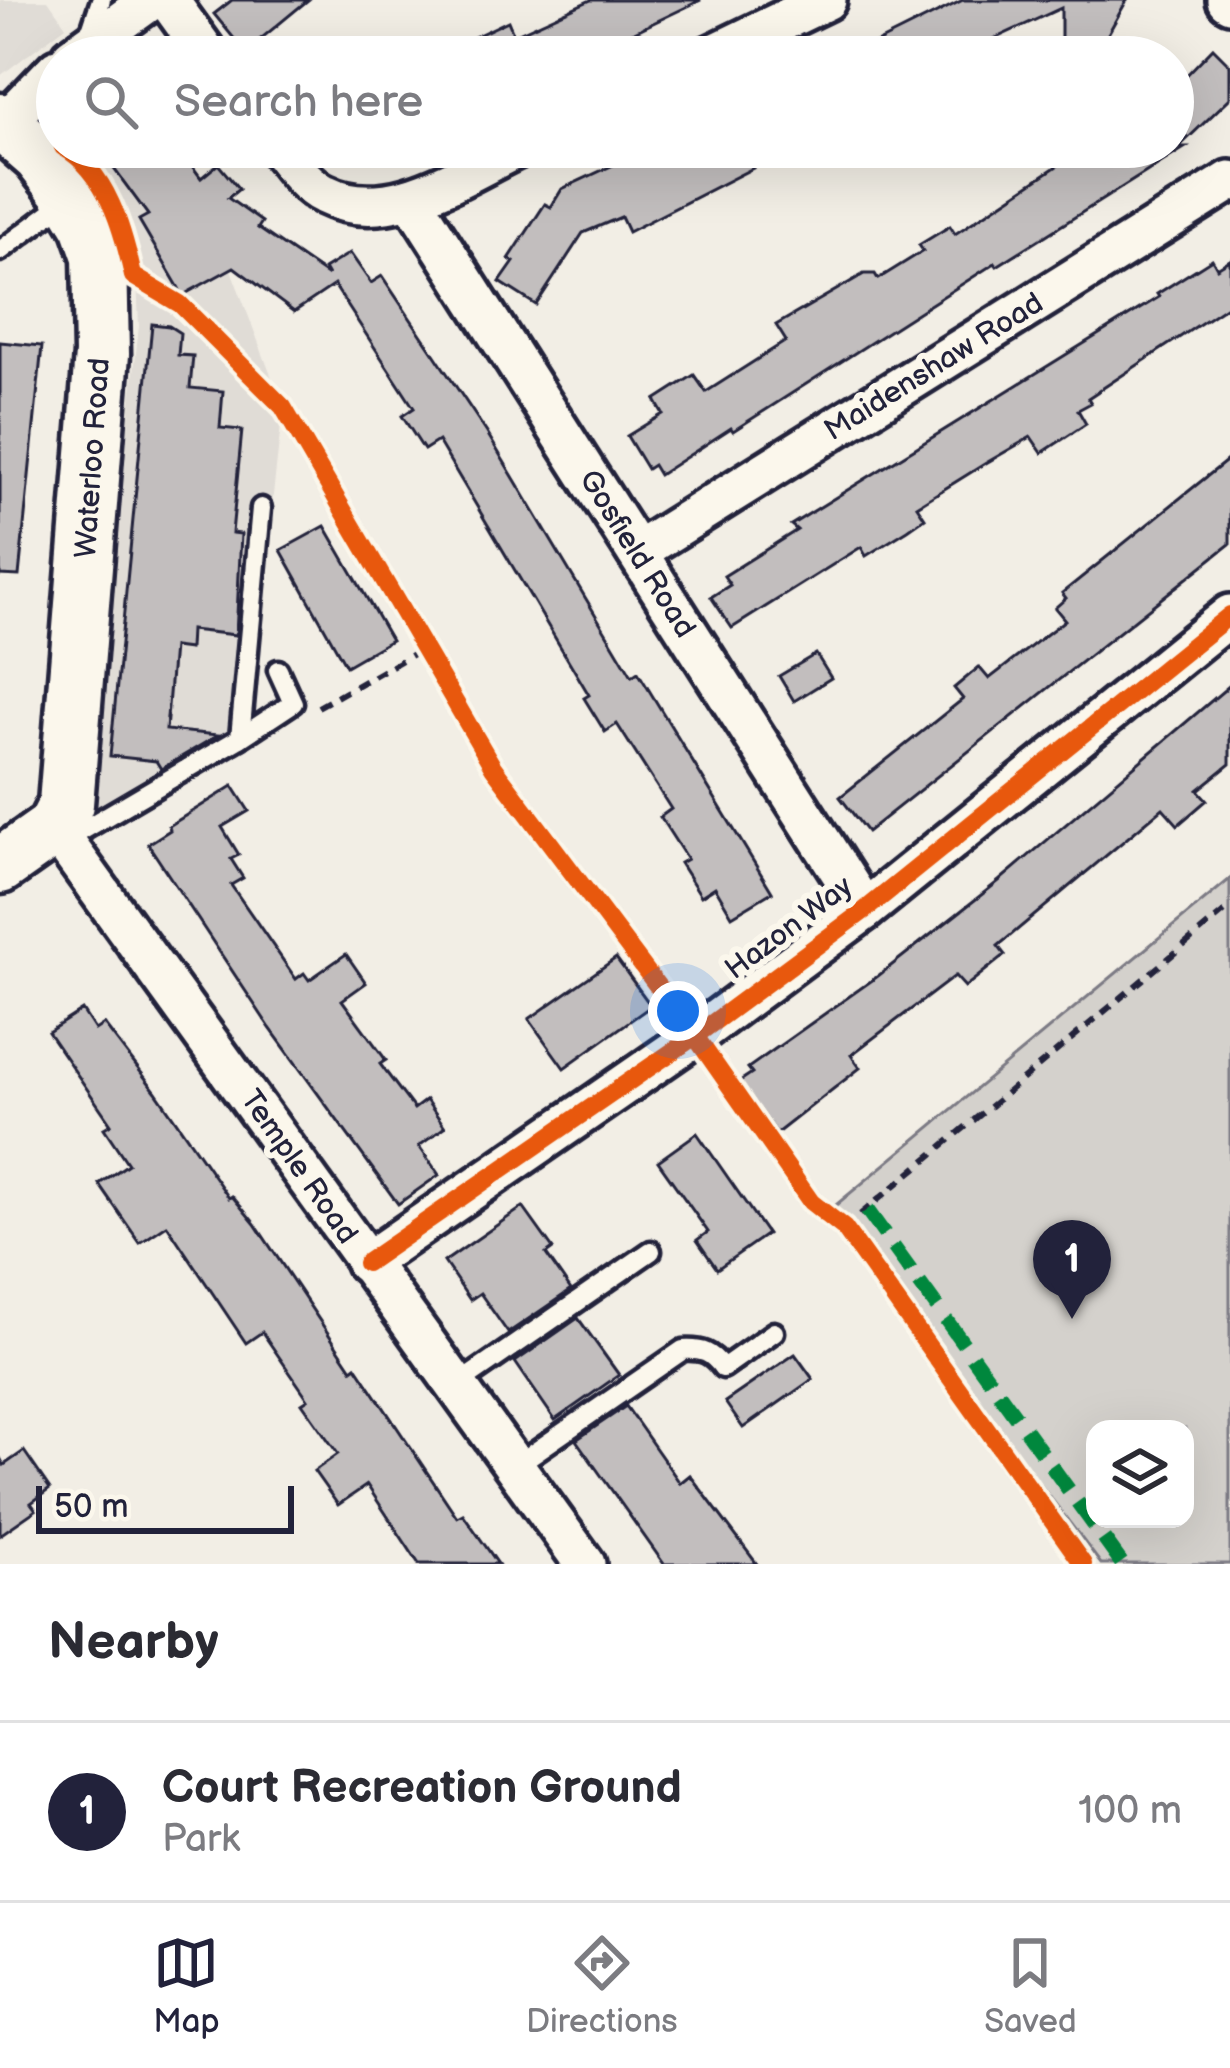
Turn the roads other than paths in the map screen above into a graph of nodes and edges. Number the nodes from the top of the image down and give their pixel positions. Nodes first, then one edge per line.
1 (101, 0) edge
2 (152, 0) edge
3 (168, 0) edge
4 (826, 0) edge
5 (83, 36) edge
6 (101, 36) edge
7 (194, 36) edge
8 (752, 36) edge
9 (36, 90) edge
10 (2, 122) edge
11 (36, 152) edge
12 (49, 168) edge
13 (295, 168) edge
14 (475, 168) edge
15 (1230, 181) edge
16 (72, 197) junction
17 (411, 198) junction
18 (0, 251) edge
19 (261, 508) dead end
20 (637, 552) junction
21 (1230, 615) edge
22 (278, 670) dead end
23 (240, 738) junction
24 (59, 834) junction
25 (0, 866) edge
26 (865, 910) junction
27 (652, 1251) dead end
28 (366, 1263) junction
29 (774, 1332) dead end
30 (457, 1385) junction
31 (515, 1466) junction
32 (585, 1564) edge

1 - 5 lane
2 - 6 street
3 - 7 street
4 - 8 street
9 - 10 street
10 - 11 street, Waterloo Road
12 - 16 street, Waterloo Road
13 - 17 street
14 - 17 street
15 - 20 street, Maidenshaw Road
16 - 18 lane
16 - 24 street, Waterloo Road
17 - 20 street, Gosfield Road
19 - 23 lane
20 - 26 street, Gosfield Road
21 - 26 street, Hazon Way
22 - 23 lane
23 - 24 lane
24 - 25 street
24 - 28 street, Temple Road
26 - 28 street, Hazon Way
27 - 30 lane
28 - 30 street, Temple Road
29 - 31 lane
30 - 31 street, Temple Road
31 - 32 street, Temple Road

